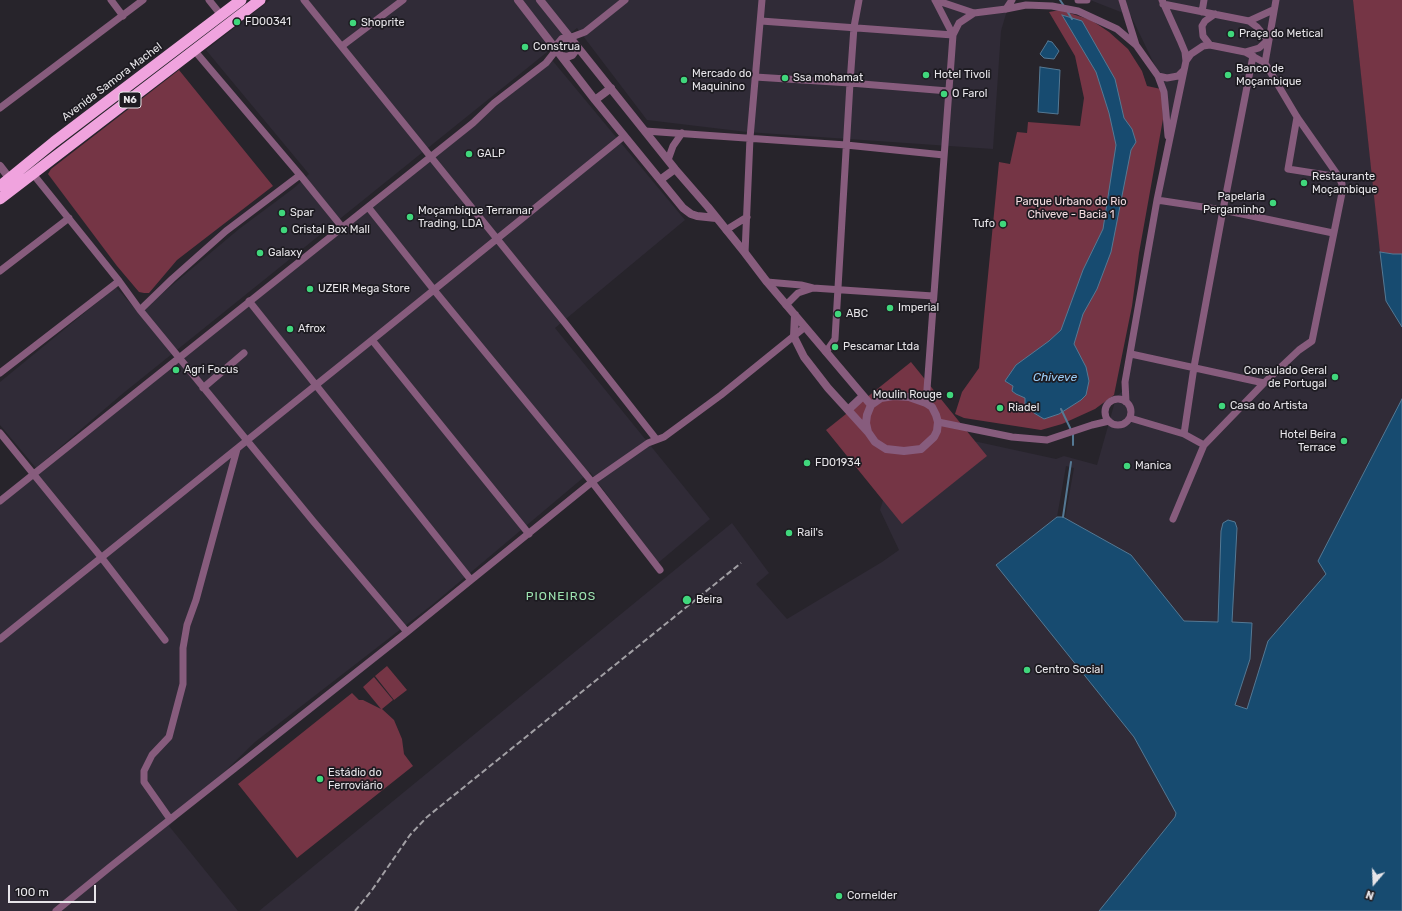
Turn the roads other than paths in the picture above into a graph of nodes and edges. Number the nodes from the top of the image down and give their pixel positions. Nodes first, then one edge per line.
1 (111, 0) edge
2 (143, 0) edge
3 (210, 0) edge
4 (241, 0) edge
5 (260, 0) edge
6 (304, 0) edge
7 (402, 0) edge
8 (518, 0) edge
9 (540, 0) edge
10 (625, 0) edge
11 (762, 0) edge
12 (859, 0) edge
13 (935, 0) edge
14 (1012, 0) edge
15 (1078, 0) edge
16 (1086, 0) edge
17 (1122, 0) edge
18 (1204, 0) edge
19 (1276, 0) edge
20 (1162, 2) edge
21 (1006, 9) junction
22 (1273, 10) junction
23 (1202, 12) junction
24 (974, 13) junction
25 (1215, 14) junction
26 (221, 15) junction
27 (122, 16) junction
28 (761, 21) junction
29 (1249, 21) junction
30 (854, 27) junction
31 (199, 32) junction
32 (585, 32) junction
33 (953, 34) junction
34 (569, 38) junction
35 (1268, 40) junction
36 (206, 41) junction
37 (1136, 45) junction
38 (1210, 45) junction
39 (342, 46) junction
40 (576, 46) junction
41 (178, 48) junction
42 (557, 49) junction
43 (1245, 52) junction
44 (190, 53) junction
45 (562, 56) junction
46 (1253, 56) junction
47 (1186, 61) junction
48 (546, 63) junction
49 (1265, 63) junction
50 (1184, 70) junction
51 (1158, 76) junction
52 (755, 77) junction
53 (850, 83) junction
54 (611, 88) junction
55 (948, 91) junction
56 (595, 100) junction
57 (0, 108) edge
58 (1297, 117) junction
59 (645, 130) junction
60 (682, 133) junction
61 (624, 136) junction
62 (750, 138) junction
63 (54, 142) junction
64 (1169, 142) junction
65 (846, 145) junction
66 (62, 152) junction
67 (944, 155) junction
68 (430, 156) junction
69 (668, 160) junction
70 (0, 166) edge
71 (675, 169) junction
72 (33, 174) junction
73 (300, 175) junction
74 (1339, 177) junction
75 (10, 179) junction
76 (660, 180) junction
77 (0, 186) edge
78 (0, 199) edge
79 (1157, 200) junction
80 (368, 207) junction
81 (1223, 210) junction
82 (747, 217) junction
83 (69, 218) junction
84 (716, 218) junction
85 (342, 227) junction
86 (726, 230) junction
87 (1333, 233) junction
88 (497, 240) junction
89 (745, 253) junction
90 (0, 271) edge
91 (119, 281) junction
92 (767, 282) junction
93 (813, 288) junction
94 (434, 290) junction
95 (837, 290) junction
96 (933, 296) junction
97 (249, 302) junction
98 (786, 305) junction
99 (140, 310) junction
100 (794, 315) junction
101 (805, 327) junction
102 (794, 338) junction
103 (372, 340) junction
104 (826, 352) junction
105 (244, 353) dead end
106 (1131, 354) junction
107 (179, 358) junction
108 (1194, 368) junction
109 (0, 373) edge
110 (1125, 382) junction
111 (1264, 383) junction
112 (317, 385) junction
113 (203, 388) junction
114 (863, 396) junction
115 (1116, 400) junction
116 (1126, 402) junction
117 (926, 403) junction
118 (871, 405) junction
119 (848, 410) junction
120 (1106, 413) junction
121 (1130, 418) junction
122 (1109, 421) junction
123 (938, 422) junction
124 (1092, 424) junction
125 (868, 432) junction
126 (0, 433) edge
127 (1184, 434) junction
128 (656, 439) junction
129 (247, 441) junction
130 (1204, 445) junction
131 (237, 448) junction
132 (35, 475) junction
133 (592, 482) junction
134 (0, 501) edge
135 (1172, 520) dead end
136 (529, 534) junction
137 (101, 557) junction
138 (660, 570) dead end
139 (471, 580) junction
140 (407, 632) junction
141 (0, 639) edge
142 (165, 640) dead end
143 (170, 819) junction
144 (56, 911) edge

1 - 27 street
2 - 27 street
3 - 26 street
4 - 26 highway, Avenida Samora Machel / N6
5 - 36 highway, N6
6 - 39 street
7 - 39 street
8 - 42 street
9 - 34 street
10 - 32 street
11 - 28 street
12 - 30 street
13 - 24 street
13 - 33 street
14 - 21 street
15 - 16 street
17 - 37 street
18 - 23 street
19 - 22 street
20 - 23 street
20 - 47 street
21 - 24 street
21 - 37 street
22 - 29 street
22 - 35 street
23 - 25 street
24 - 33 street
25 - 29 street
25 - 38 street
26 - 31 highway, Avenida Samora Machel / N6
27 - 57 street
28 - 30 street
28 - 52 street
29 - 35 street
30 - 33 street
30 - 53 street
31 - 36 highway
31 - 41 highway, Avenida Samora Machel / N6
32 - 34 street
32 - 40 street
33 - 55 street
34 - 40 street
34 - 42 street
35 - 43 street
35 - 49 street
36 - 44 highway, N6
37 - 51 street
38 - 43 street
38 - 47 street
39 - 68 street
40 - 45 street
40 - 54 street
41 - 44 highway
41 - 63 highway, Avenida Samora Machel / N6
42 - 45 street
42 - 48 street
43 - 46 street
44 - 66 highway, N6
44 - 73 street
45 - 48 street
45 - 56 street
46 - 49 street
46 - 81 street
47 - 50 street
48 - 68 street
49 - 58 street
50 - 51 street
50 - 64 street
51 - 64 street
52 - 53 street
52 - 62 street
53 - 55 street
53 - 65 street
54 - 56 street
54 - 59 street
55 - 67 street
56 - 61 street
58 - 74 street
58 - 74 street
59 - 60 street
59 - 69 street
60 - 62 street
60 - 69 street
61 - 76 street
61 - 88 street
62 - 65 street
62 - 82 street
63 - 66 highway
63 - 75 highway, Avenida Samora Machel / N6
64 - 79 street
65 - 67 street
65 - 95 street
66 - 72 highway, N6
67 - 96 street
68 - 80 street
68 - 88 street
69 - 71 street
70 - 75 street
71 - 76 street
71 - 84 street
72 - 78 highway, N6
72 - 83 street
73 - 85 street
73 - 99 street
74 - 87 street
75 - 77 highway, Avenida Samora Machel / N6
76 - 84 street
79 - 81 street
79 - 106 street
80 - 85 street
80 - 94 street
81 - 87 street
81 - 108 street
82 - 86 street
82 - 89 street
83 - 90 street
83 - 91 street
84 - 86 street
85 - 97 street
86 - 89 street
87 - 111 street
88 - 94 street
88 - 128 street
89 - 92 street
91 - 99 street
91 - 109 street
92 - 93 street
92 - 98 street
93 - 95 street
93 - 98 street
94 - 103 street
94 - 133 street
95 - 96 street
95 - 104 street
96 - 117 street
97 - 107 street
97 - 112 street
98 - 100 street
99 - 107 street
100 - 101 street
100 - 102 street
101 - 102 street
101 - 104 street
102 - 119 street
102 - 128 street
103 - 112 street
103 - 136 street
104 - 114 street
105 - 113 street
106 - 108 street
106 - 110 street
107 - 113 street
107 - 132 street
108 - 111 street
108 - 127 street
110 - 115 street
110 - 116 street
111 - 130 street
112 - 129 street
112 - 139 street
113 - 129 street
114 - 118 street
114 - 119 street
115 - 116 street
115 - 120 street
116 - 121 street
117 - 118 street
117 - 123 street
118 - 125 street
119 - 125 street
120 - 122 street
120 - 124 street
121 - 122 street
121 - 127 street
122 - 124 street
123 - 124 street
123 - 125 street
126 - 132 street
127 - 130 street
128 - 133 street
129 - 131 street
129 - 140 street
130 - 135 street
131 - 137 street
131 - 143 street
132 - 134 street
132 - 137 street
133 - 136 street
133 - 138 street
136 - 139 street
137 - 141 street
137 - 142 street
139 - 140 street
140 - 143 street
143 - 144 street

